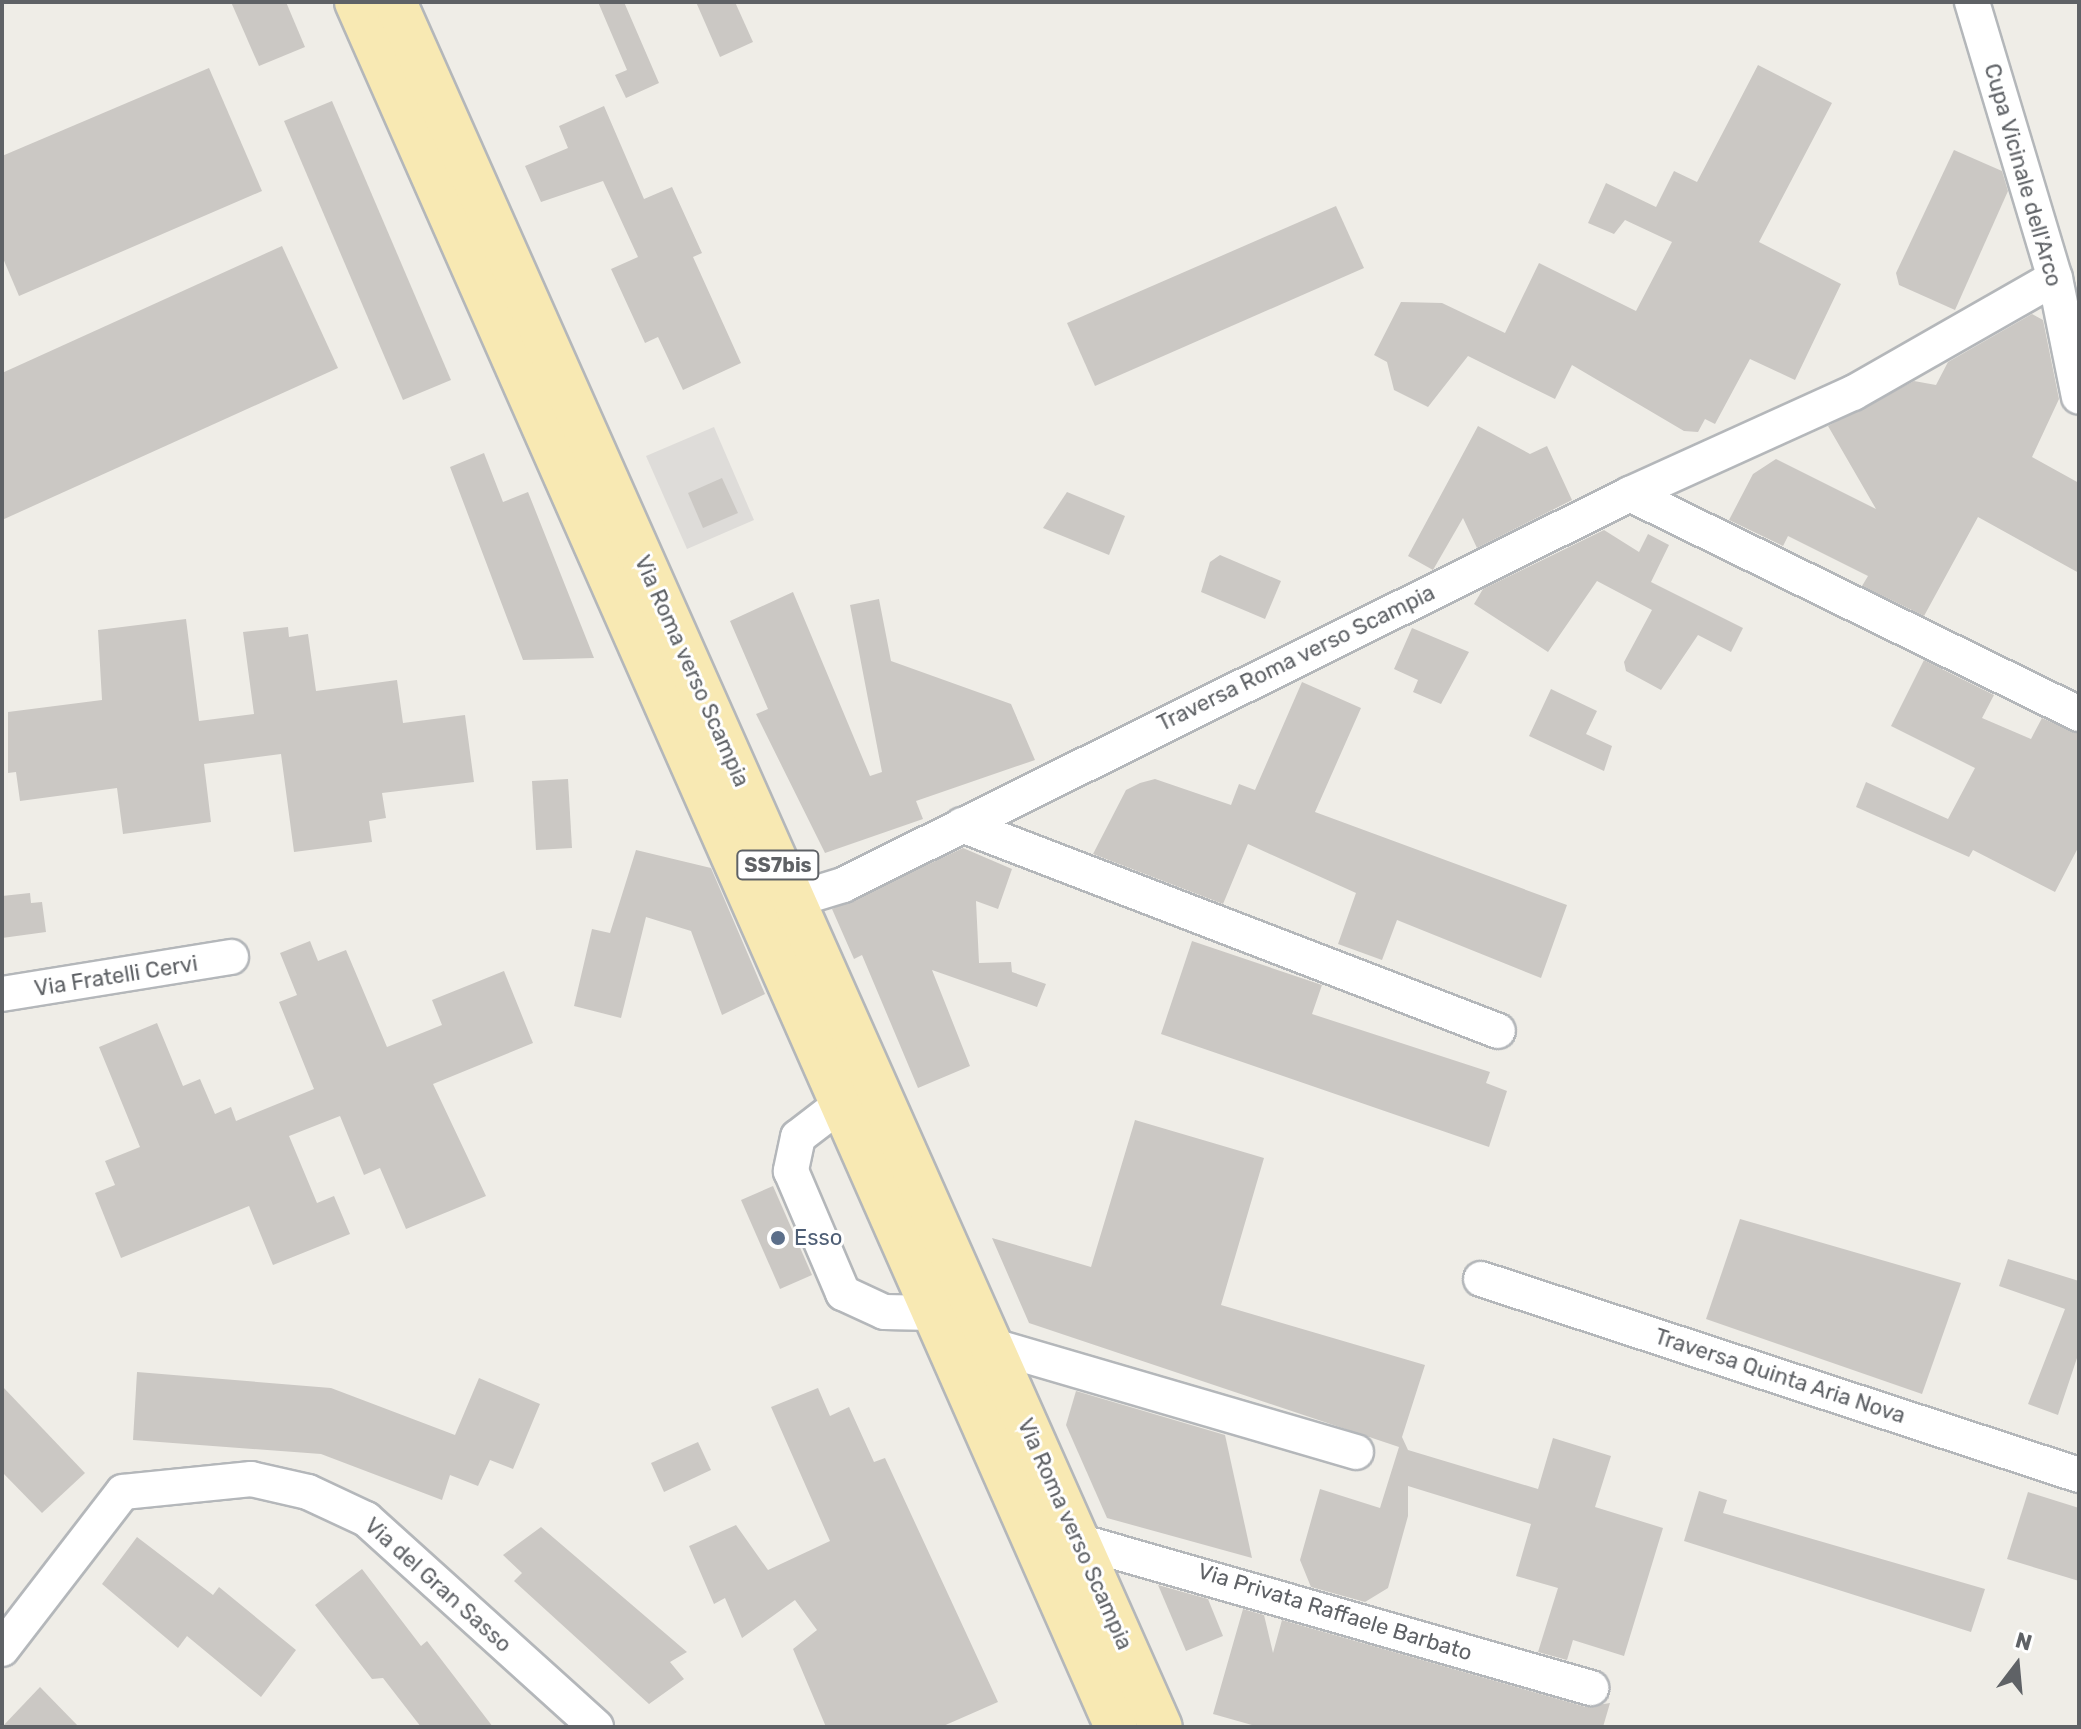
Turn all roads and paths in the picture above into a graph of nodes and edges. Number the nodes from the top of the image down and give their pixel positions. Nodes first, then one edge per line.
1 (356, 2) edge
2 (395, 2) edge
3 (1972, 2) edge
4 (2055, 278) junction
5 (2079, 397) edge
6 (1630, 494) junction
7 (2079, 714) edge
8 (962, 825) junction
9 (794, 900) junction
10 (231, 957) dead end
11 (2, 994) edge
12 (1498, 1031) dead end
13 (841, 1104) junction
14 (1481, 1279) dead end
15 (940, 1327) junction
16 (990, 1340) junction
17 (1356, 1452) dead end
18 (2079, 1475) edge
19 (1078, 1541) junction
20 (2, 1649) edge
21 (1591, 1688) dead end
22 (596, 1727) edge
23 (1116, 1727) edge
24 (1161, 1727) edge

1 - 13 main road, Via Roma verso Scampia / SS7bis
2 - 9 main road, Via Roma verso Scampia / SS7bis
3 - 4 street, Cupa Vicinale dell'Arco
4 - 5 street, Cupa Vicinale dell'Arco
4 - 6 street, Traversa Roma verso Scampia
6 - 7 street
6 - 8 street, Traversa Roma verso Scampia
8 - 9 street, Traversa Roma verso Scampia
8 - 12 street
9 - 16 main road, Via Roma verso Scampia / SS7bis
10 - 11 street, Via Fratelli Cervi
13 - 15 main road, Via Roma verso Scampia / SS7bis
13 - 15 street
14 - 18 street, Traversa Quinta Aria Nova
15 - 16 street
15 - 23 main road, Via Roma verso Scampia / SS7bis
16 - 17 street
16 - 19 main road, Via Roma verso Scampia / SS7bis
19 - 21 street, Via Privata Raffaele Barbato
19 - 24 main road, Via Roma verso Scampia / SS7bis
20 - 22 street, Via del Gran Sasso

